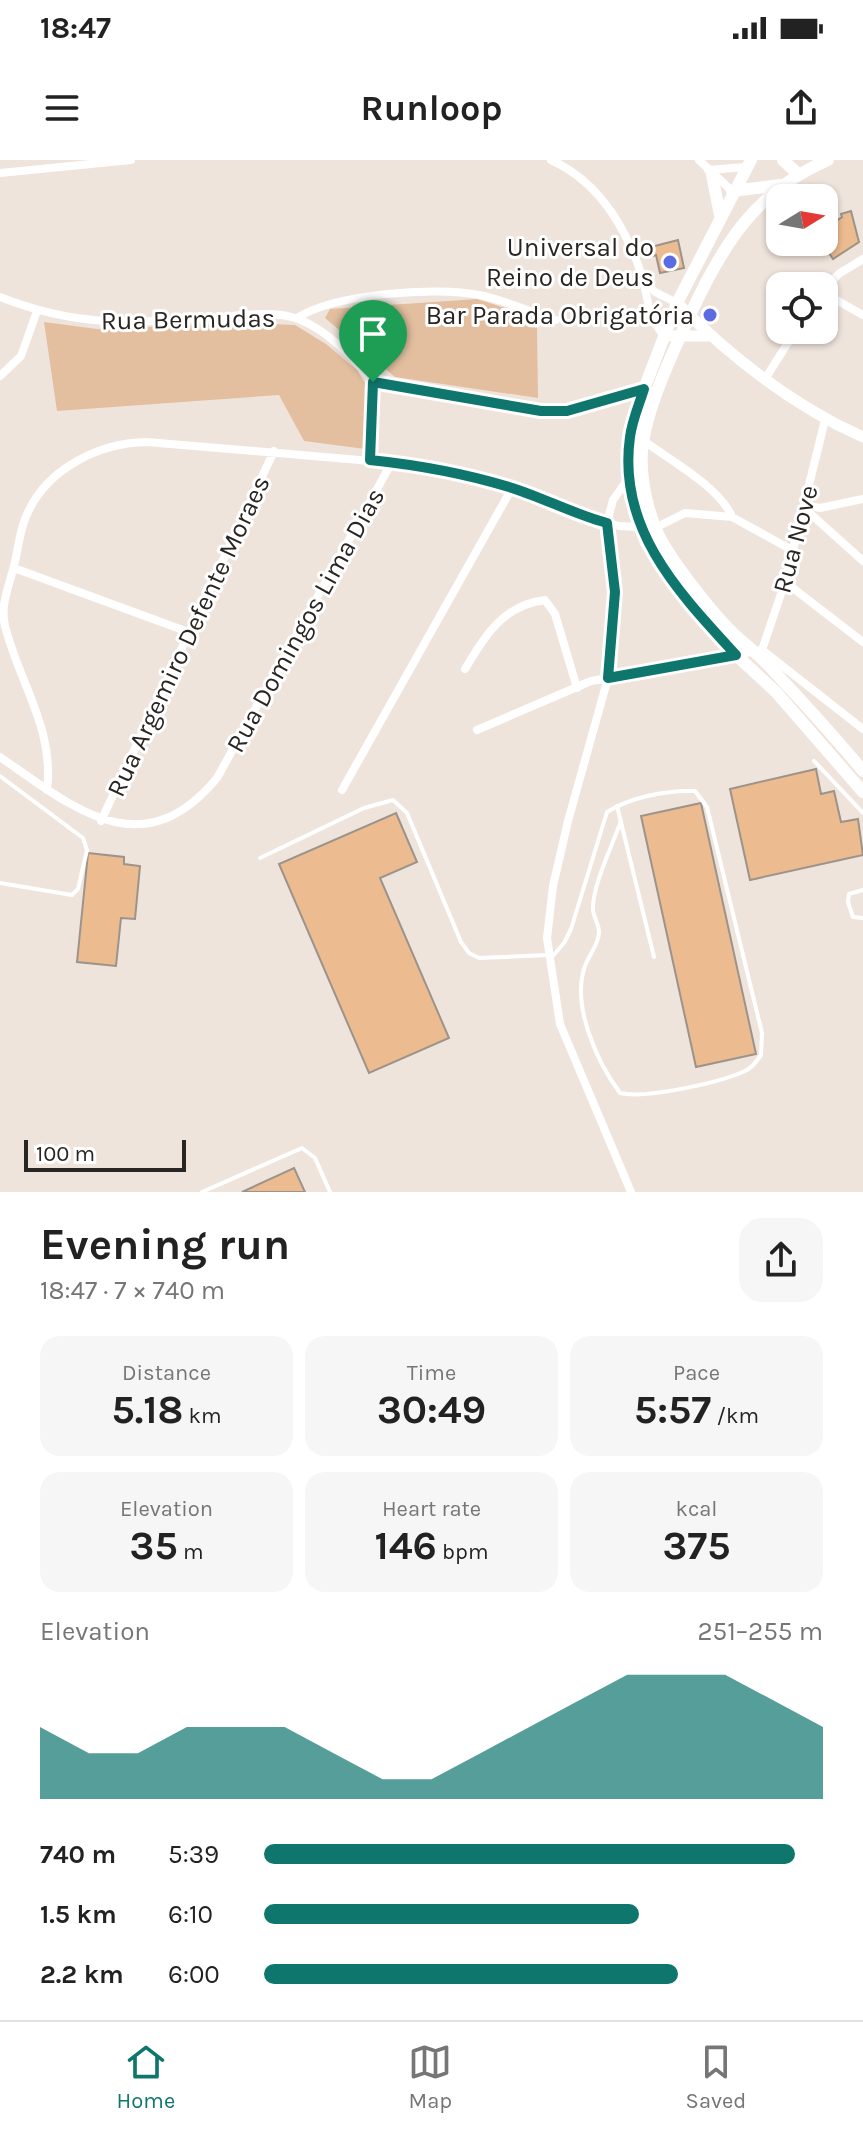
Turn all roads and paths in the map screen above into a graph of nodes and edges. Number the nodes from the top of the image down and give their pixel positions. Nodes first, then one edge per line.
1 (45, 160) edge
2 (131, 160) edge
3 (551, 160) edge
4 (699, 160) edge
5 (783, 160) edge
6 (828, 160) edge
7 (563, 162) edge
8 (748, 164) edge
9 (54, 166) junction
10 (710, 172) junction
11 (0, 173) edge
12 (797, 173) junction
13 (782, 184) edge
14 (766, 187) edge
15 (732, 191) junction
16 (766, 198) edge
17 (720, 216) junction
18 (863, 259) edge
19 (838, 275) edge
20 (642, 277) junction
21 (0, 297) edge
22 (838, 300) edge
23 (677, 303) junction
24 (37, 311) junction
25 (863, 315) edge
26 (690, 316) junction
27 (297, 318) junction
28 (556, 320) dead end
29 (664, 336) junction
30 (712, 336) junction
31 (681, 337) junction
32 (787, 344) edge
33 (0, 376) edge
34 (765, 379) junction
35 (373, 382) junction
36 (644, 389) junction
37 (825, 420) junction
38 (863, 437) edge
39 (643, 440) junction
40 (274, 451) junction
41 (370, 460) junction
42 (392, 462) junction
43 (630, 476) junction
44 (512, 488) junction
45 (863, 499) edge
46 (804, 506) junction
47 (732, 517) junction
48 (607, 523) junction
49 (639, 527) junction
50 (655, 528) junction
51 (792, 550) junction
52 (863, 561) edge
53 (14, 568) junction
54 (785, 582) junction
55 (191, 633) junction
56 (863, 642) edge
57 (759, 651) junction
58 (736, 655) junction
59 (465, 669) dead end
60 (608, 678) junction
61 (577, 688) junction
62 (863, 729) edge
63 (477, 730) dead end
64 (0, 757) edge
65 (814, 761) dead end
66 (863, 771) edge
67 (0, 776) edge
68 (47, 790) junction
69 (342, 790) dead end
70 (863, 792) edge
71 (617, 806) junction
72 (863, 813) edge
73 (101, 821) junction
74 (621, 821) junction
75 (260, 858) dead end
76 (0, 883) edge
77 (863, 890) edge
78 (863, 918) edge
79 (548, 957) junction
80 (654, 957) dead end
81 (202, 1192) edge
82 (330, 1192) edge
83 (631, 1192) edge

1 - 9 street
2 - 9 street
3 - 7 street
4 - 10 street
5 - 12 main road
6 - 12 main road
7 - 20 street
8 - 10 street
8 - 15 main road
9 - 11 street
10 - 15 street
10 - 17 main road
12 - 13 main road
14 - 15 main road
15 - 17 main road
16 - 26 main road
17 - 23 main road
18 - 19 street
20 - 23 street
20 - 29 street
21 - 24 street, Rua Bermudas
22 - 25 street
23 - 26 street
23 - 29 main road
24 - 27 street, Rua Bermudas
24 - 33 street
26 - 30 street
26 - 31 main road
27 - 28 street
27 - 35 street, Rua Bermudas
29 - 31 street
29 - 36 main road
30 - 31 street
30 - 34 street
31 - 39 main road
32 - 34 street
34 - 37 street
35 - 36 street
35 - 41 street
36 - 43 main road
37 - 38 street
37 - 46 street, Rua Nove
39 - 47 street
39 - 50 main road
40 - 41 street
40 - 53 street
40 - 55 street, Rua Argemiro Defente Moraes
41 - 42 street
42 - 44 street
42 - 73 street, Rua Domingos Lima Dias
43 - 48 street
43 - 49 main road
44 - 48 street
44 - 69 street
45 - 46 street
46 - 51 street, Rua Nove
46 - 52 street
47 - 50 street
47 - 51 street
48 - 49 street
48 - 60 street
49 - 58 main road
50 - 57 main road
51 - 54 street, Rua Nove
53 - 55 street
53 - 68 street
54 - 56 street
54 - 57 street, Rua Nove
55 - 73 street, Rua Argemiro Defente Moraes
57 - 58 street
57 - 62 street
57 - 66 main road
58 - 60 street
58 - 70 main road
59 - 61 street
60 - 61 street
60 - 79 street
61 - 63 street
64 - 68 street
65 - 72 lane
67 - 76 lane
68 - 73 street
71 - 74 lane
71 - 74 lane
71 - 79 lane
74 - 80 lane
75 - 79 lane
77 - 78 lane
79 - 83 street
81 - 82 lane

